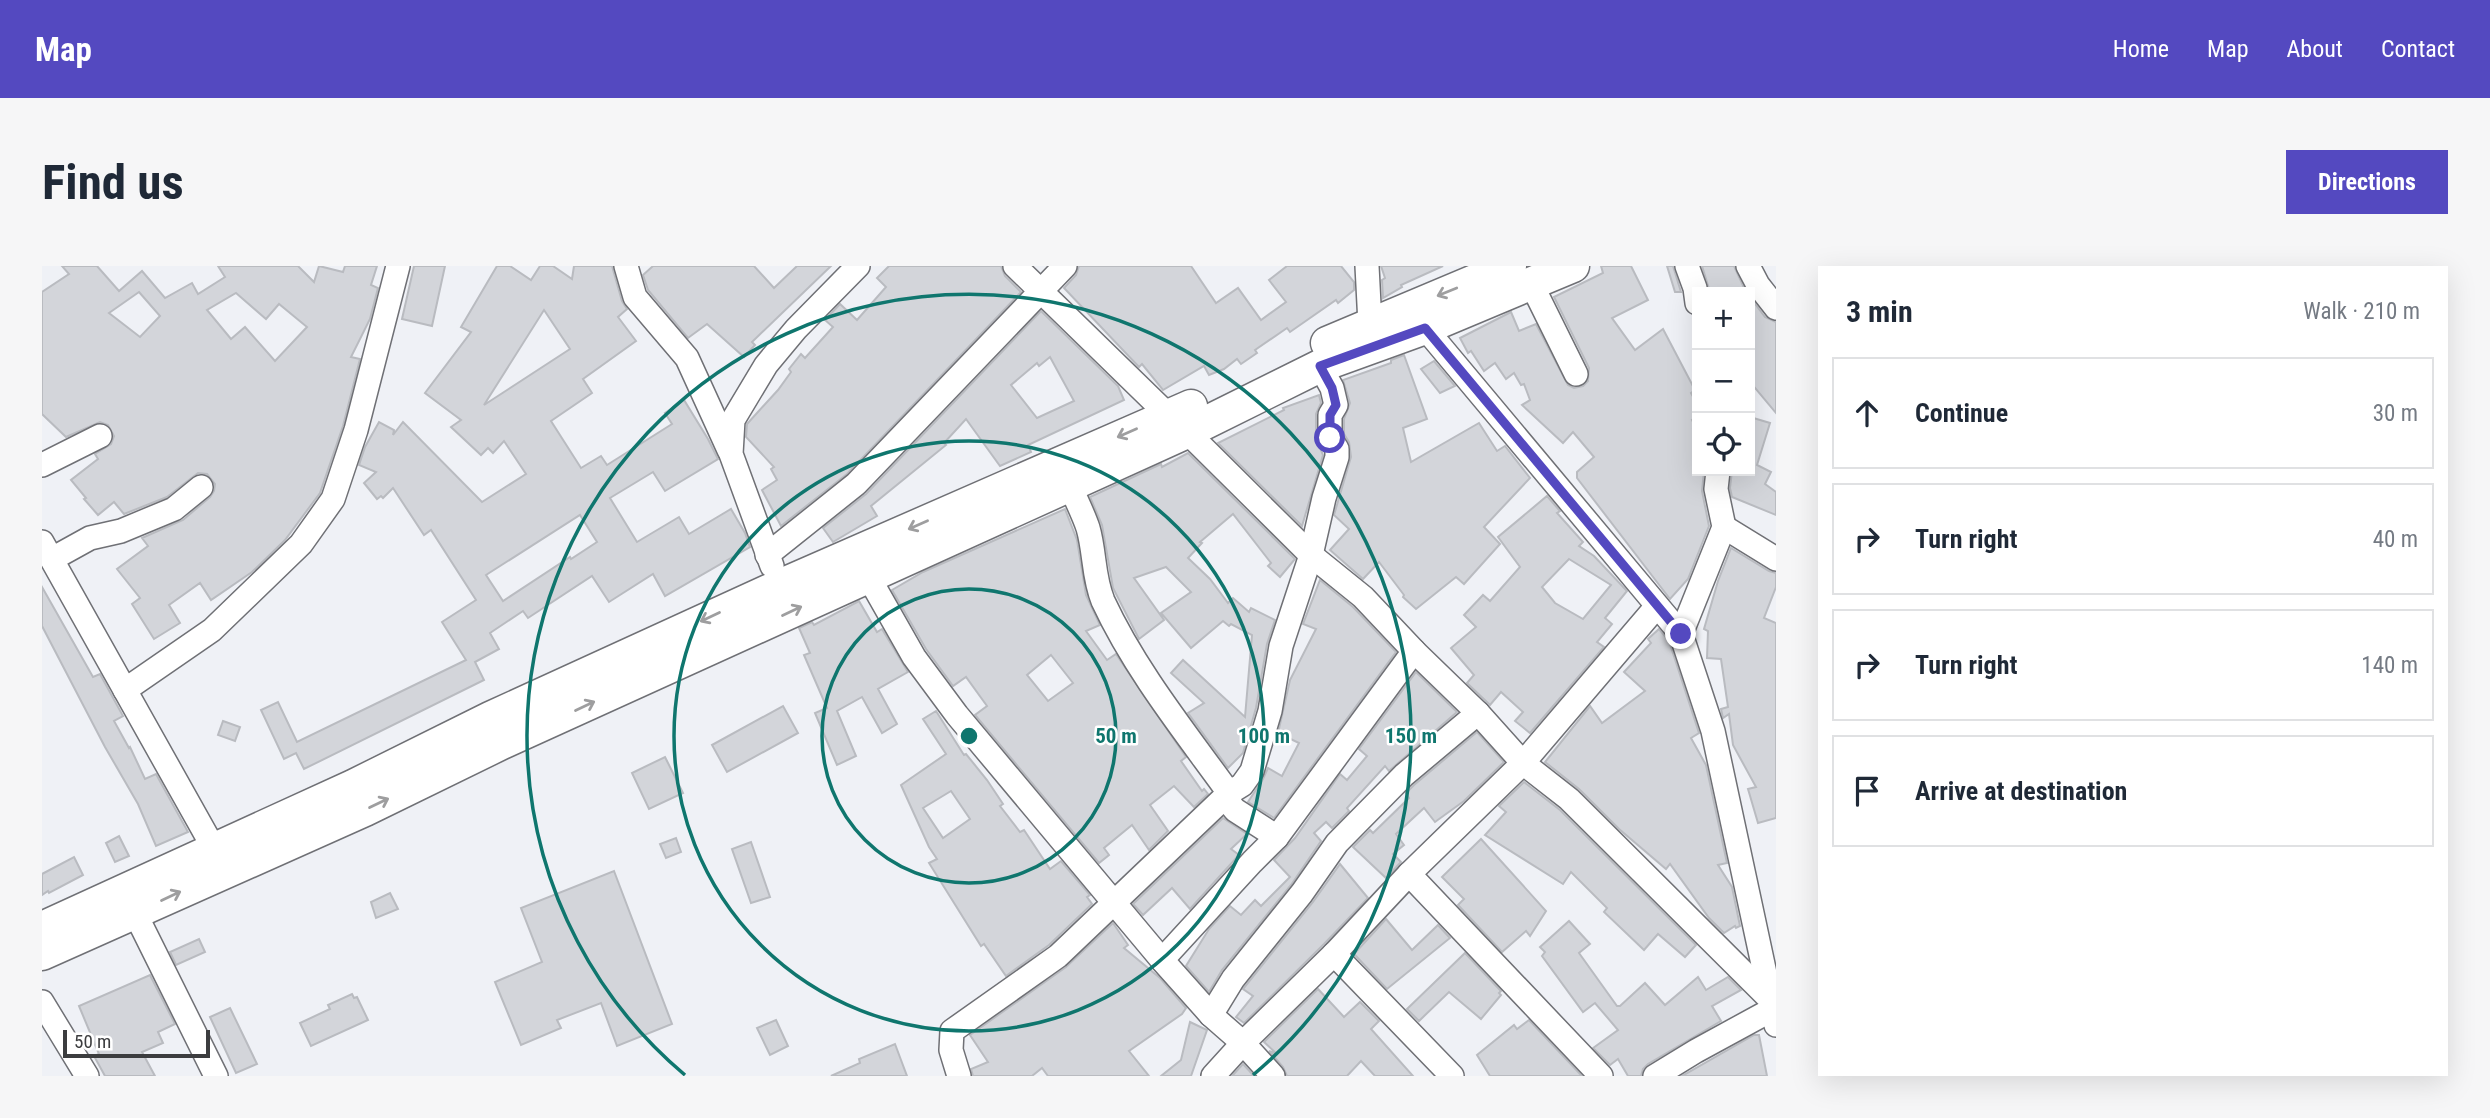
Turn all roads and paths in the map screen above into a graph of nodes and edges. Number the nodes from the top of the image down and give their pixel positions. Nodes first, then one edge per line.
1 (398, 266) edge
2 (626, 266) edge
3 (858, 266) edge
4 (1015, 266) edge
5 (1065, 266) edge
6 (1367, 266) edge
7 (1573, 266) edge
8 (1687, 266) edge
9 (1748, 266) edge
10 (1520, 275) edge
11 (1695, 287) edge
12 (1041, 290) junction
13 (1776, 308) edge
14 (1370, 324) junction
15 (1425, 328) junction
16 (1320, 366) junction
17 (1576, 374) dead end
18 (1178, 424) junction
19 (100, 436) dead end
20 (731, 454) junction
21 (42, 465) edge
22 (1717, 476) edge
23 (1069, 483) junction
24 (201, 487) dead end
25 (1724, 527) junction
26 (47, 550) edge
27 (767, 555) junction
28 (1311, 555) junction
29 (1776, 559) edge
30 (868, 576) junction
31 (779, 586) junction
32 (1657, 606) junction
33 (1681, 634) junction
34 (1413, 651) junction
35 (125, 690) junction
36 (1478, 713) junction
37 (1523, 763) junction
38 (1229, 793) junction
39 (1277, 837) junction
40 (221, 860) junction
41 (1409, 874) junction
42 (1113, 901) junction
43 (135, 914) junction
44 (42, 928) edge
45 (42, 954) edge
46 (1334, 954) junction
47 (1162, 960) junction
48 (42, 1002) edge
49 (1772, 1010) edge
50 (1211, 1015) junction
51 (1242, 1043) junction
52 (87, 1076) edge
53 (216, 1076) edge
54 (959, 1076) edge
55 (1213, 1076) edge
56 (1273, 1076) edge
57 (1452, 1076) edge
58 (1601, 1076) edge
59 (1655, 1076) edge

1 - 35 street
2 - 20 street
3 - 20 street
4 - 12 street
5 - 12 street
6 - 14 street
7 - 10 main road
8 - 11 street
9 - 13 street
10 -> 14 main road
10 - 15 main road
10 - 17 street
12 - 18 street
12 - 27 street
14 - 18 main road
15 - 16 main road
15 - 32 street
16 - 18 main road
16 - 28 street
18 - 23 main road
18 - 28 street
18 -> 31 main road
19 - 21 street
20 - 27 street
22 - 25 street
23 - 30 main road
23 - 38 street
24 - 26 street
25 - 29 street
25 - 33 street
26 - 35 street
27 - 31 street
28 - 34 street
28 - 38 street
40 -> 30 main road
30 - 42 street
31 -> 40 main road
32 - 33 street
32 - 37 street
33 - 49 street
34 - 36 street
34 - 39 street
35 - 40 street
36 - 37 street
36 - 50 street
37 - 41 street
37 - 49 street
38 - 39 street
38 - 42 street
39 - 47 street
43 -> 40 main road
40 - 44 main road
41 - 46 street
41 - 58 street
42 - 47 street
42 - 54 street
43 - 45 main road
43 - 53 street
46 - 51 street
46 - 57 street
47 - 50 street
48 - 52 street
49 - 59 street
50 - 51 street
51 - 55 street
51 - 56 street

